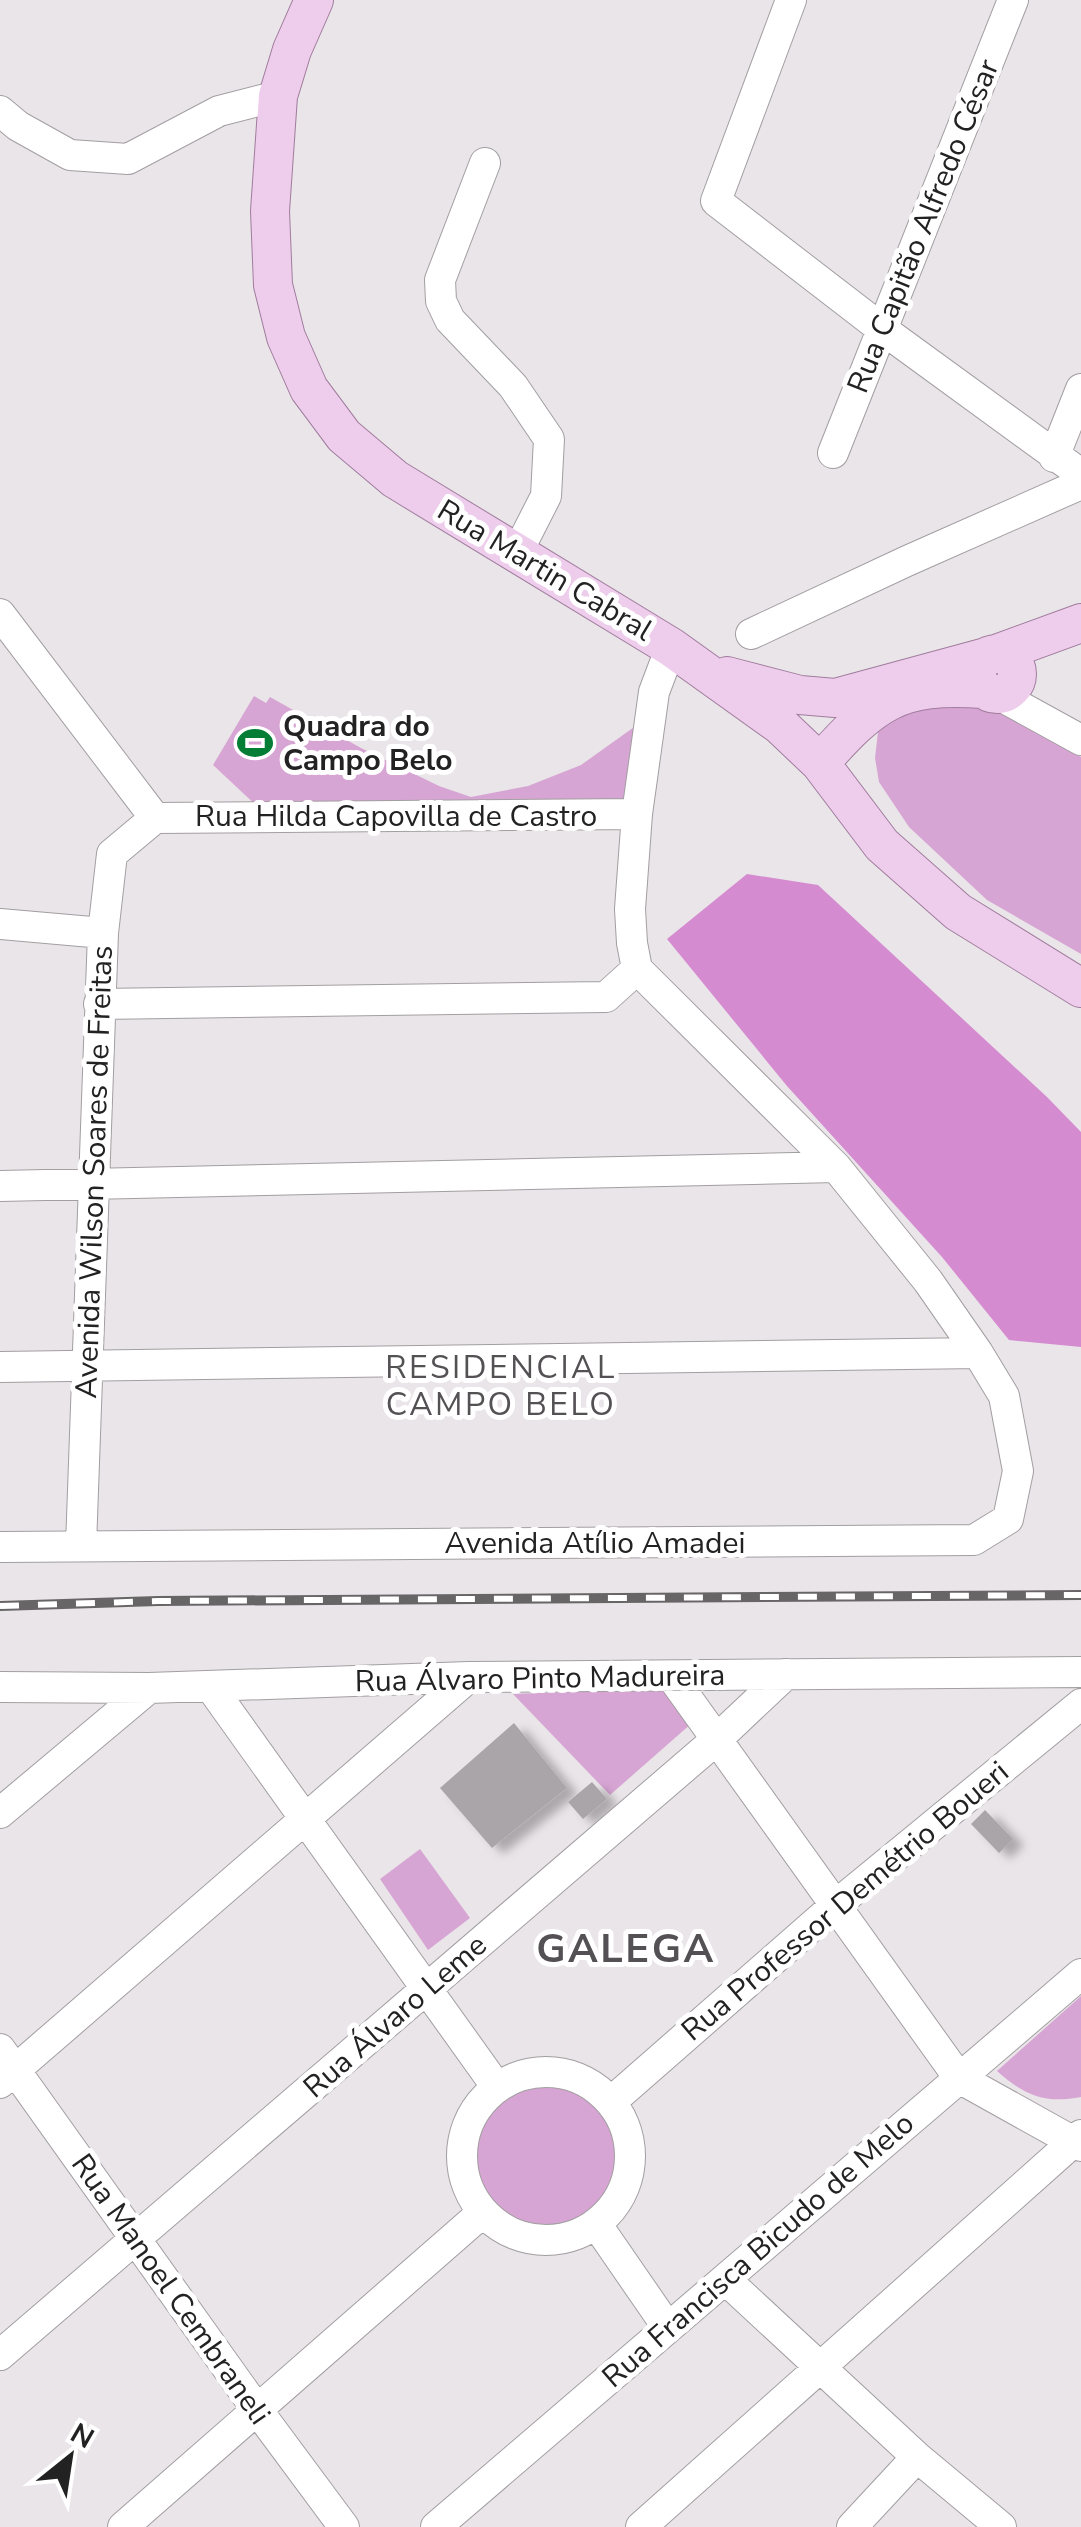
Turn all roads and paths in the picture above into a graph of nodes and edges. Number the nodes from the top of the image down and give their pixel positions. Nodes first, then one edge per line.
1 (791, 0) edge
2 (1013, 0) edge
3 (314, 5) edge
4 (278, 96) junction
5 (0, 111) edge
6 (484, 163) dead end
7 (882, 329) junction
8 (1081, 390) edge
9 (833, 453) dead end
10 (1054, 456) junction
11 (1081, 474) edge
12 (1081, 484) edge
13 (517, 553) junction
14 (0, 614) edge
15 (1068, 627) edge
16 (751, 634) dead end
17 (671, 647) junction
18 (999, 674) junction
19 (815, 712) junction
20 (1069, 733) edge
21 (820, 763) junction
22 (636, 814) junction
23 (155, 818) junction
24 (0, 924) edge
25 (102, 934) junction
26 (637, 969) junction
27 (1081, 988) edge
28 (99, 1004) junction
29 (836, 1166) junction
30 (94, 1185) junction
31 (0, 1186) edge
32 (978, 1353) junction
33 (0, 1368) edge
34 (87, 1368) junction
35 (81, 1546) junction
36 (0, 1547) edge
37 (1081, 1672) edge
38 (786, 1674) junction
39 (672, 1677) junction
40 (469, 1678) junction
41 (210, 1686) junction
42 (0, 1687) edge
43 (150, 1688) junction
44 (1081, 1704) edge
45 (716, 1740) junction
46 (0, 1813) edge
47 (306, 1818) junction
48 (836, 1904) junction
49 (1081, 1974) edge
50 (426, 1989) junction
51 (5, 2067) edge
52 (959, 2078) junction
53 (496, 2086) junction
54 (612, 2101) junction
55 (1078, 2140) edge
56 (482, 2212) junction
57 (597, 2225) junction
58 (136, 2238) junction
59 (726, 2280) junction
60 (668, 2328) junction
61 (0, 2355) edge
62 (819, 2366) junction
63 (258, 2411) junction
64 (917, 2457) junction
65 (123, 2527) edge
66 (344, 2527) edge
67 (436, 2527) edge
68 (642, 2527) edge
69 (852, 2527) edge
70 (1001, 2527) edge

1 - 7 street
2 - 7 street, Rua Capitão Alfredo César
3 - 4 main road, Rua Martin Cabral
4 - 5 street
4 - 13 main road, Rua Martin Cabral
6 - 13 street
7 - 9 street, Rua Capitão Alfredo César
7 - 10 street
8 - 10 street
10 - 11 street
12 - 16 street
13 - 17 main road, Rua Martin Cabral
14 - 23 street
15 - 18 main road
17 - 19 main road, Rua Martin Cabral
17 - 22 street
18 - 19 main road
18 - 20 street
19 - 21 main road
19 - 21 main road
21 - 27 main road
22 - 23 street, Rua Hilda Capovilla de Castro
22 - 26 street
23 - 25 street, Avenida Wilson Soares de Freitas
24 - 25 street
25 - 28 street, Avenida Wilson Soares de Freitas
26 - 28 street
26 - 29 street, Avenida Atílio Amadei
28 - 30 street, Avenida Wilson Soares de Freitas
29 - 30 street
29 - 32 street, Avenida Atílio Amadei
30 - 31 street
30 - 34 street, Avenida Wilson Soares de Freitas
32 - 34 street
32 - 35 street, Avenida Atílio Amadei
33 - 34 street
34 - 35 street, Avenida Wilson Soares de Freitas
35 - 36 street, Avenida Atílio Amadei
37 - 38 street, Rua Álvaro Pinto Madureira
38 - 39 street, Rua Álvaro Pinto Madureira
38 - 45 street, Rua Álvaro Leme
39 - 40 street, Rua Álvaro Pinto Madureira
39 - 45 street
40 - 41 street, Rua Álvaro Pinto Madureira
40 - 47 street
41 - 43 street, Rua Álvaro Pinto Madureira
41 - 47 street
42 - 43 street, Rua Álvaro Pinto Madureira
43 - 46 street
44 - 48 street, Rua Professor Demétrio Boueri
45 - 48 street
45 - 50 street, Rua Álvaro Leme
47 - 50 street
47 - 51 street
48 - 52 street
48 - 54 street, Rua Professor Demétrio Boueri
49 - 52 street, Rua Francisca Bicudo de Melo
50 - 53 street
50 - 58 street, Rua Álvaro Leme
51 - 58 street, Rua Manoel Cembraneli
52 - 55 street
52 - 59 street, Rua Francisca Bicudo de Melo
53 - 54 street
53 - 56 street
54 - 57 street
55 - 62 street
56 - 57 street
56 - 63 street
57 - 60 street
58 - 61 street, Rua Álvaro Leme
58 - 63 street, Rua Manoel Cembraneli
59 - 60 street, Rua Francisca Bicudo de Melo
59 - 62 street
60 - 67 street, Rua Francisca Bicudo de Melo
62 - 64 street
62 - 68 street
63 - 65 street
63 - 66 street, Rua Manoel Cembraneli
64 - 69 street
64 - 70 street

